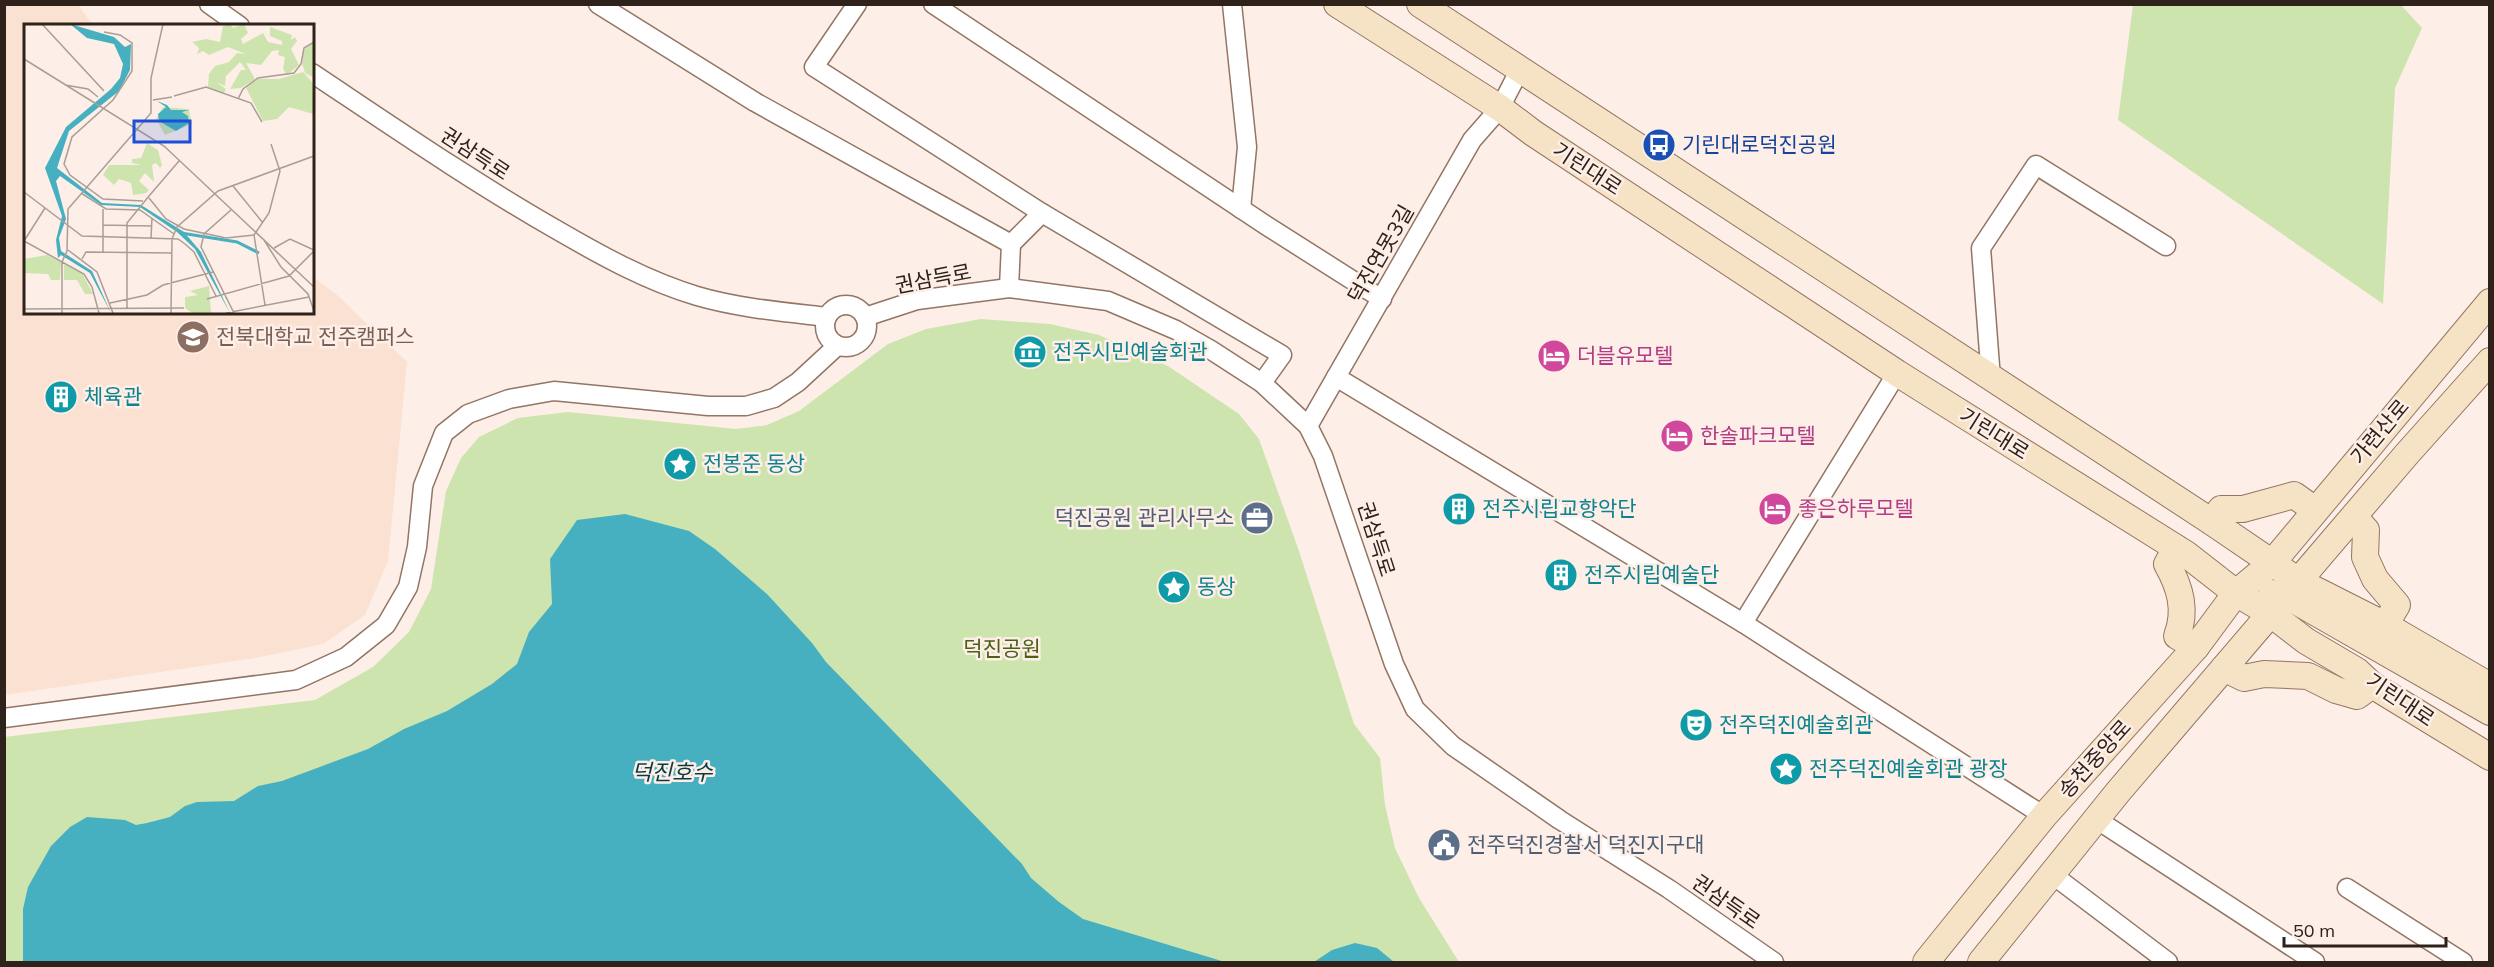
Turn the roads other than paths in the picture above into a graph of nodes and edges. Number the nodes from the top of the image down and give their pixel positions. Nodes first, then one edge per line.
1 (209, 4) edge
2 (598, 4) edge
3 (857, 4) edge
4 (933, 4) edge
5 (1232, 4) edge
6 (1337, 4) edge
7 (1420, 4) edge
8 (237, 24) edge
9 (1520, 71) junction
10 (314, 74) edge
11 (1500, 108) junction
12 (1241, 209) junction
13 (1041, 213) junction
14 (1011, 244) junction
15 (2166, 246) dead end
16 (1009, 288) junction
17 (1382, 299) junction
18 (2490, 302) edge
19 (827, 317) junction
20 (865, 317) junction
21 (837, 346) junction
22 (2490, 361) edge
23 (1897, 373) junction
24 (1336, 377) junction
25 (1991, 379) junction
26 (1262, 383) junction
27 (1308, 426) junction
28 (2316, 510) junction
29 (2354, 517) junction
30 (2212, 522) junction
31 (2176, 548) junction
32 (2272, 563) junction
33 (2269, 597) junction
34 (1743, 623) junction
35 (2385, 626) junction
36 (2196, 647) junction
37 (2224, 669) junction
38 (2372, 685) junction
39 (2490, 686) edge
40 (2490, 712) edge
41 (4, 718) edge
42 (2490, 757) edge
43 (2118, 792) junction
44 (2044, 816) junction
45 (2096, 819) junction
46 (2053, 875) junction
47 (2347, 888) dead end
48 (1774, 963) edge
49 (1926, 963) edge
50 (1981, 963) edge
51 (2168, 963) edge
52 (2315, 963) edge
53 (2463, 963) edge

1 - 8 street
2 - 14 street
3 - 13 street
4 - 12 street
5 - 12 street
6 - 11 street, 기린대로
7 - 9 street, 기린대로
9 - 11 street
9 - 25 street, 기린대로
10 - 19 street, 권삼득로
11 - 17 street, 덕진연못3길
11 - 23 street, 기린대로
12 - 17 street
13 - 14 street
13 - 26 street
14 - 16 street
15 - 25 street
16 - 20 street, 권삼득로
16 - 26 street, 권삼득로
17 - 24 street, 덕진연못3길
18 - 28 street, 가련산로
19 - 20 street
19 - 21 street
20 - 21 street
21 - 41 street
22 - 29 street, 가련산로
23 - 31 street, 기린대로
23 - 34 street
24 - 27 street, 덕진연못3길
24 - 34 street
25 - 30 street, 기린대로
26 - 27 street, 권삼득로
27 - 48 street, 권삼득로
28 - 30 street
28 - 32 street, 가련산로
29 - 33 street, 가련산로
29 - 35 street
30 - 32 street, 기린대로
31 - 33 street, 기린대로
31 - 36 street
32 - 33 street, 송천중앙로
32 - 33 street, 기린대로
33 - 35 street, 기린대로
33 - 36 street, 송천중앙로
33 - 37 street, 송천중앙로
33 - 38 street, 기린대로
33 - 40 street
33 - 43 street
34 - 44 street
35 - 39 street, 기린대로
36 - 44 street, 송천중앙로
37 - 38 street
37 - 43 street, 송천중앙로
38 - 42 street, 기린대로
43 - 45 street, 송천중앙로
44 - 49 street, 송천중앙로
45 - 46 street, 송천중앙로
45 - 52 street
46 - 50 street, 송천중앙로
46 - 51 street
47 - 53 street

